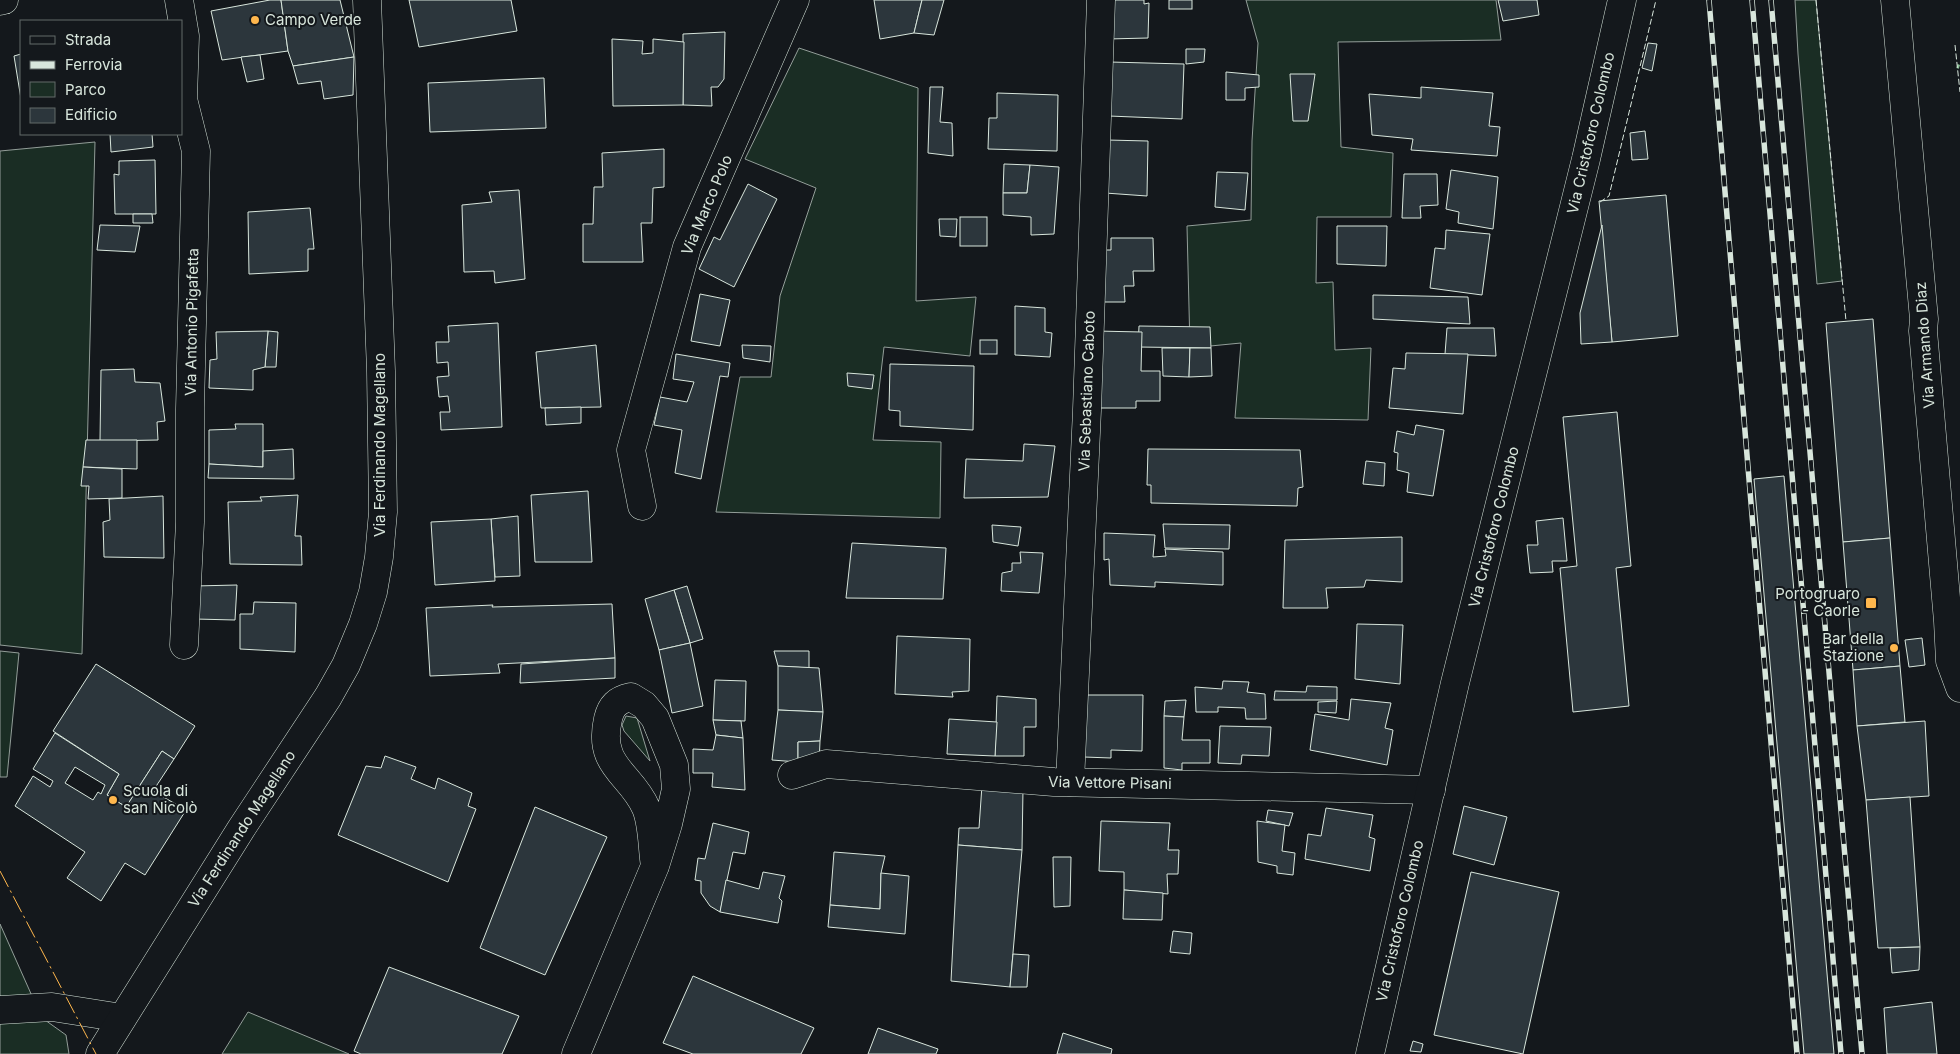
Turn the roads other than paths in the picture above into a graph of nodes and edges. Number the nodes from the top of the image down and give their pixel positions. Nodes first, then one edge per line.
1 (0, 0) edge
2 (4, 0) edge
3 (179, 0) edge
4 (367, 0) edge
5 (796, 0) edge
6 (1101, 0) edge
7 (1622, 0) edge
8 (1895, 0) edge
9 (642, 506) dead end
10 (184, 645) dead end
11 (1960, 688) edge
12 (792, 775) dead end
13 (1070, 782) junction
14 (1431, 790) junction
15 (655, 866) junction
16 (0, 1010) edge
17 (122, 1018) junction
18 (100, 1054) edge
19 (576, 1054) edge
20 (1370, 1054) edge

1 - 2 street
3 - 10 street, Via Antonio Pigafetta
4 - 17 street, Via Ferdinando Magellano
5 - 9 street, Via Marco Polo
6 - 13 street, Via Sebastiano Caboto
7 - 14 street, Via Cristoforo Colombo
8 - 11 street, Via Armando Diaz
12 - 13 street, Via Vettore Pisani
13 - 14 street, Via Vettore Pisani
14 - 20 street, Via Cristoforo Colombo
15 - 15 street
15 - 19 street
16 - 17 street
17 - 18 street, Via Ferdinando Magellano

